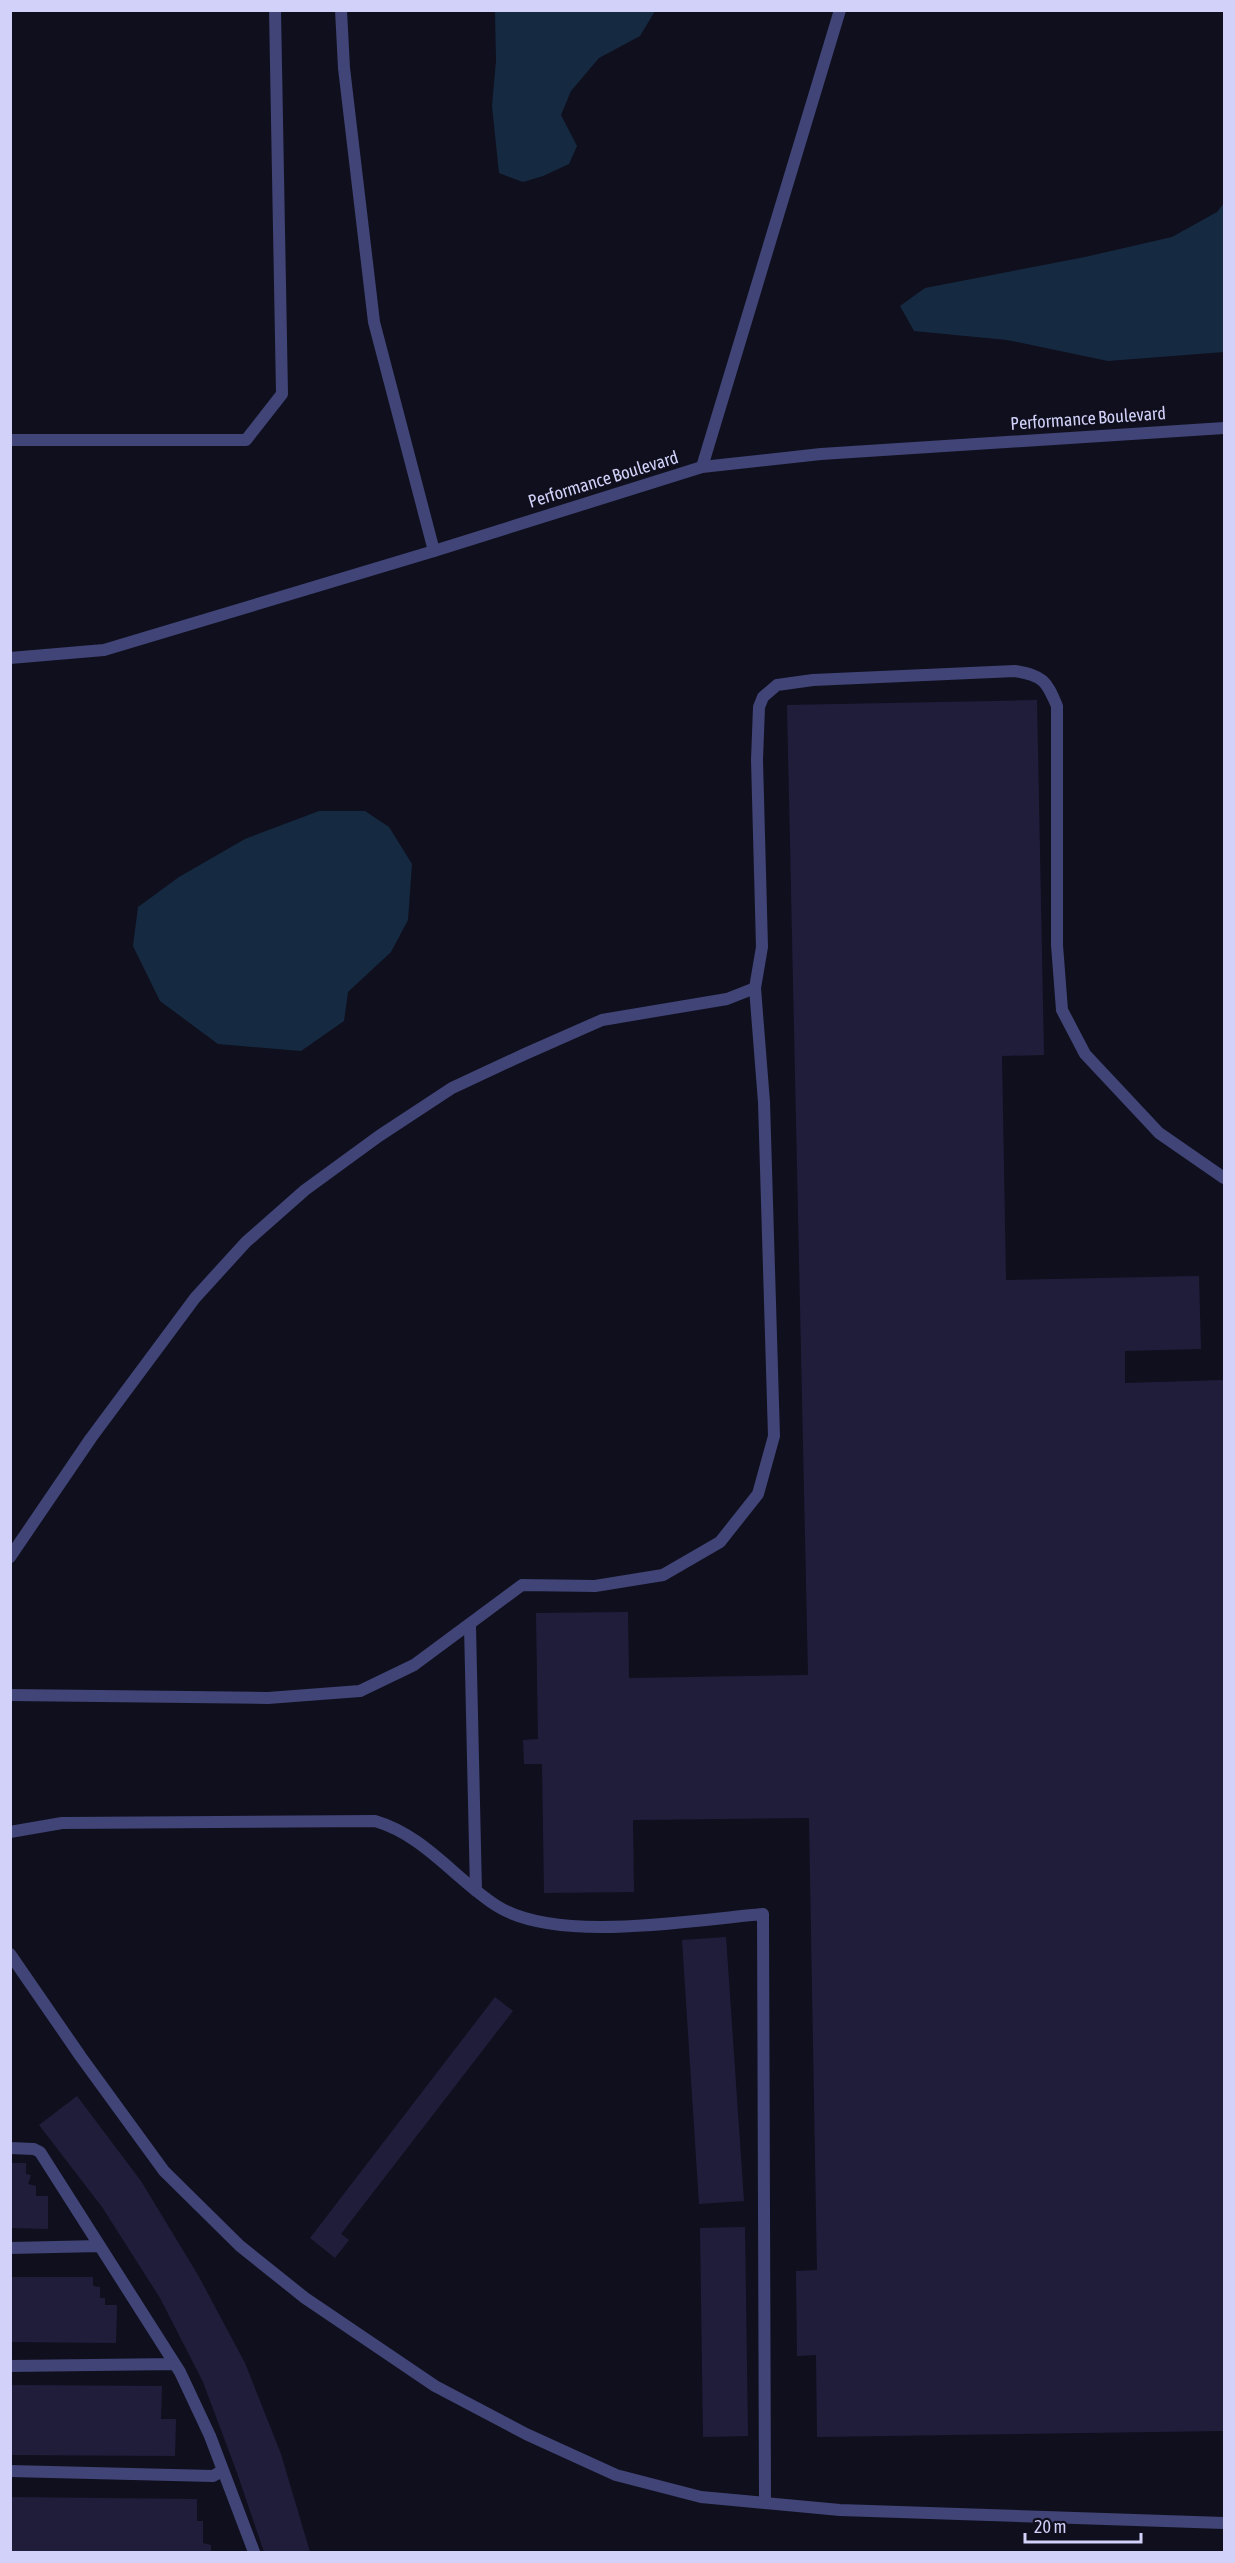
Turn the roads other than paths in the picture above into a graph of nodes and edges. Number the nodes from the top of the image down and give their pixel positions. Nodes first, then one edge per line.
1 (275, 10) edge
2 (342, 10) edge
3 (839, 11) edge
4 (1224, 428) edge
5 (10, 440) edge
6 (702, 467) junction
7 (434, 551) junction
8 (10, 658) edge
9 (756, 988) junction
10 (1224, 1178) edge
11 (10, 1557) edge
12 (470, 1626) junction
13 (10, 1695) edge
14 (10, 1832) edge
15 (476, 1891) junction
16 (10, 1954) edge
17 (10, 2148) edge
18 (100, 2246) junction
19 (10, 2248) edge
20 (175, 2364) junction
21 (10, 2366) edge
22 (10, 2471) edge
23 (222, 2471) junction
24 (765, 2503) junction
25 (1224, 2523) edge
26 (254, 2553) edge

1 - 5 street
2 - 7 street
3 - 6 street
4 - 6 street, Performance Boulevard
6 - 7 street, Performance Boulevard
7 - 8 street, Performance Boulevard
9 - 10 street
9 - 11 street
9 - 12 street
12 - 13 street
12 - 15 street
14 - 15 street
15 - 24 street
16 - 24 street
17 - 18 street
18 - 19 street
18 - 20 street
20 - 21 street
20 - 23 street
22 - 23 street
23 - 26 street
24 - 25 street

